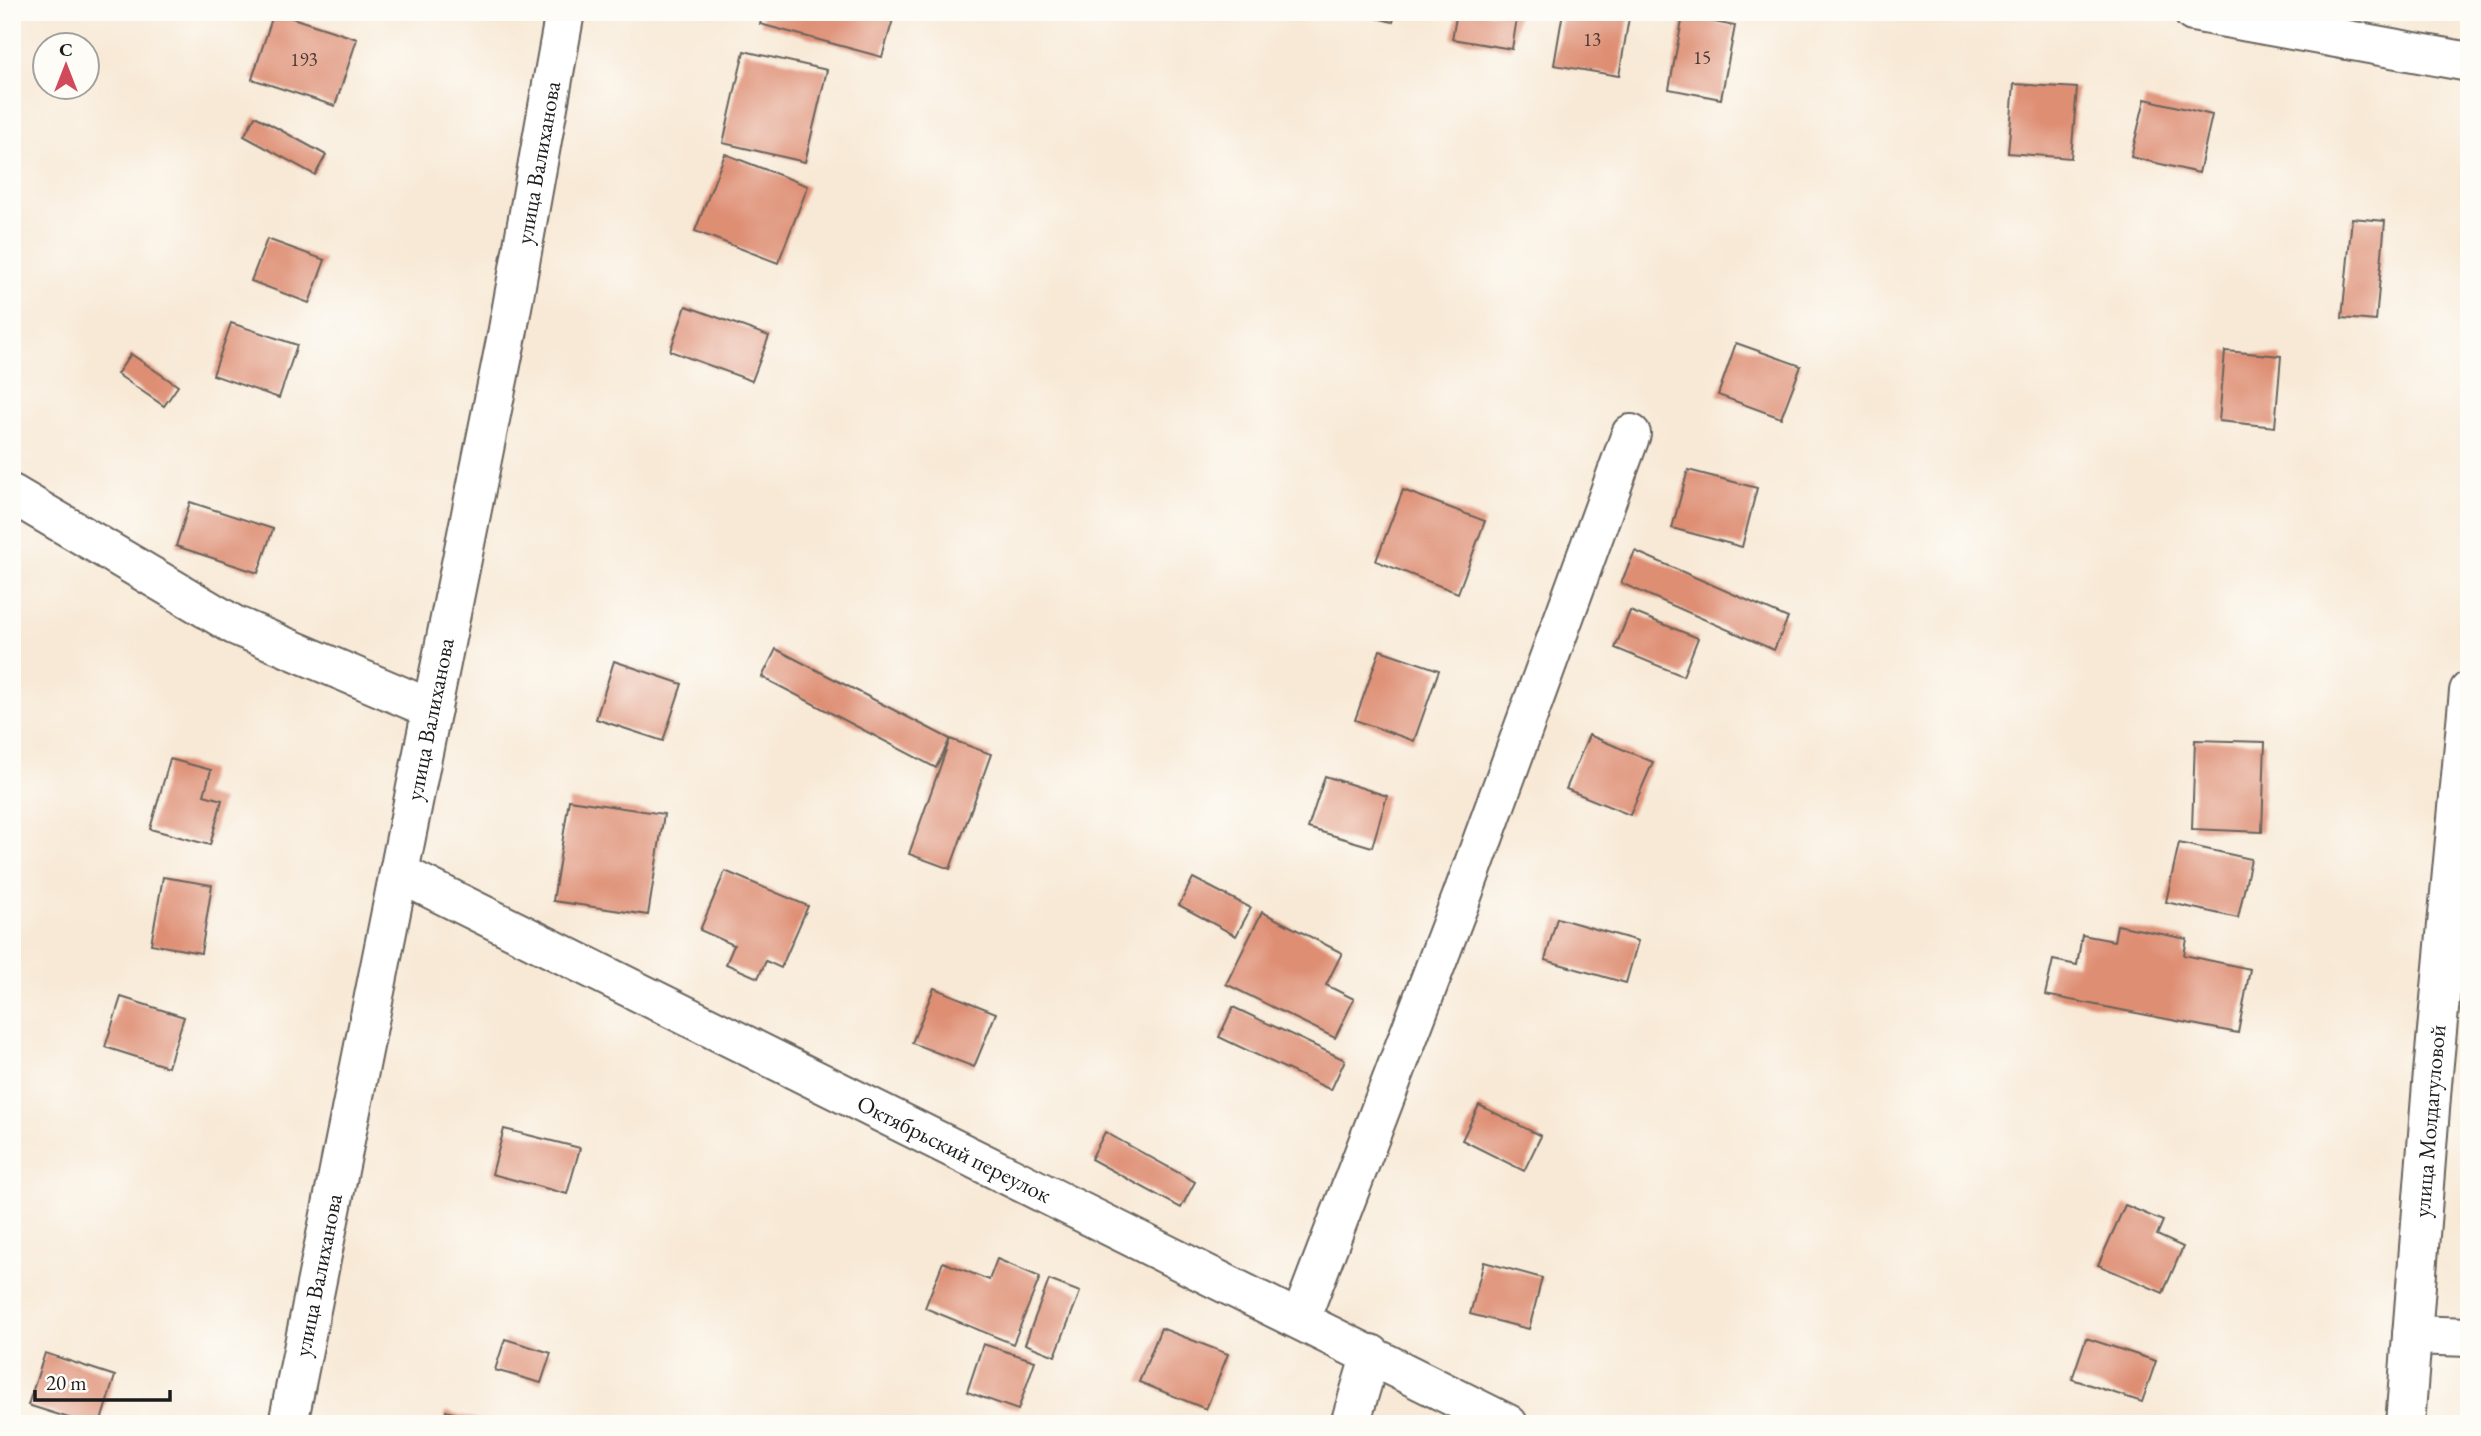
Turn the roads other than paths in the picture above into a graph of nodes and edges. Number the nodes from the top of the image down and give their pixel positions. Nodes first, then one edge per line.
1 (565, 12) edge
2 (2193, 12) edge
3 (2469, 62) edge
4 (1631, 434) dead end
5 (12, 494) edge
6 (2469, 691) edge
7 (432, 709) junction
8 (399, 873) junction
9 (1300, 1320) junction
10 (2412, 1335) junction
11 (2469, 1337) edge
12 (1371, 1354) junction
13 (288, 1424) edge
14 (1350, 1424) edge
15 (1508, 1424) edge
16 (2405, 1424) edge

1 - 7 street, улица Валиханова
2 - 3 street
4 - 9 street
5 - 7 street
6 - 10 street, улица Молдагуловой
7 - 8 street, улица Валиханова
8 - 9 street, Октябрьский переулок
8 - 13 street, улица Валиханова
9 - 12 street, Октябрьский переулок
10 - 11 street
10 - 16 street, улица Молдагуловой
12 - 14 street
12 - 15 street, Октябрьский переулок

